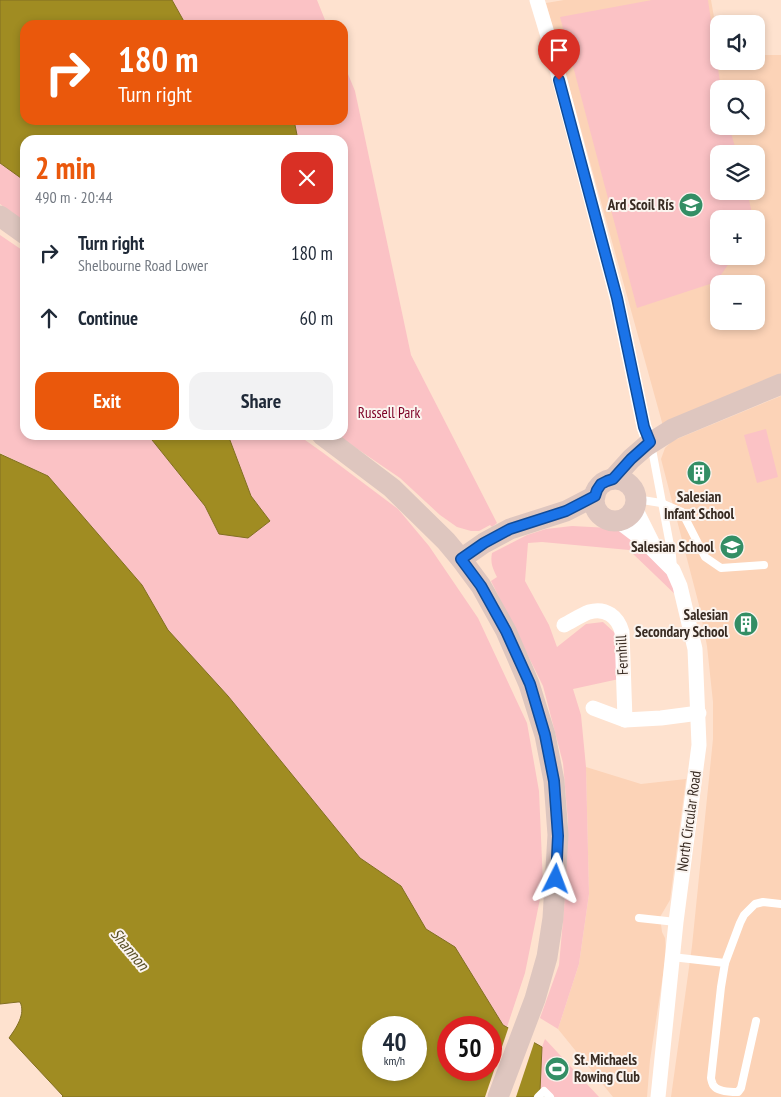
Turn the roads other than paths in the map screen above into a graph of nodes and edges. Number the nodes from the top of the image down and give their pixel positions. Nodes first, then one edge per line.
1 (537, 0) edge
2 (0, 216) edge
3 (20, 230) edge
4 (781, 384) edge
5 (329, 440) edge
6 (648, 444) junction
7 (613, 479) junction
8 (662, 503) junction
9 (596, 504) junction
10 (631, 505) junction
11 (658, 554) junction
12 (461, 559) junction
13 (764, 565) dead end
14 (673, 570) junction
15 (564, 625) dead end
16 (593, 708) dead end
17 (699, 713) junction
18 (625, 720) junction
19 (781, 904) edge
20 (639, 918) dead end
21 (676, 922) junction
22 (672, 957) junction
23 (725, 963) junction
24 (756, 1021) dead end
25 (498, 1097) edge
26 (538, 1097) edge
27 (550, 1097) edge
28 (658, 1097) edge

1 - 6 street
2 - 3 main road
4 - 6 main road
5 - 12 main road
6 - 7 main road
6 - 8 lane
6 - 10 main road
7 - 9 main road
7 - 10 main road
8 - 10 lane
8 - 13 lane
8 - 14 lane
9 - 10 main road
9 - 12 main road
10 - 11 street, North Circular Road
10 - 11 street, North Circular Road
11 - 14 street, North Circular Road
12 - 25 main road
14 - 17 street, North Circular Road
15 - 18 street, Fernhill
16 - 18 street
17 - 18 street
17 - 21 street, North Circular Road
19 - 23 lane
20 - 21 lane
21 - 22 street, North Circular Road
22 - 23 lane
22 - 28 street, North Circular Road
23 - 24 lane
26 - 27 lane

